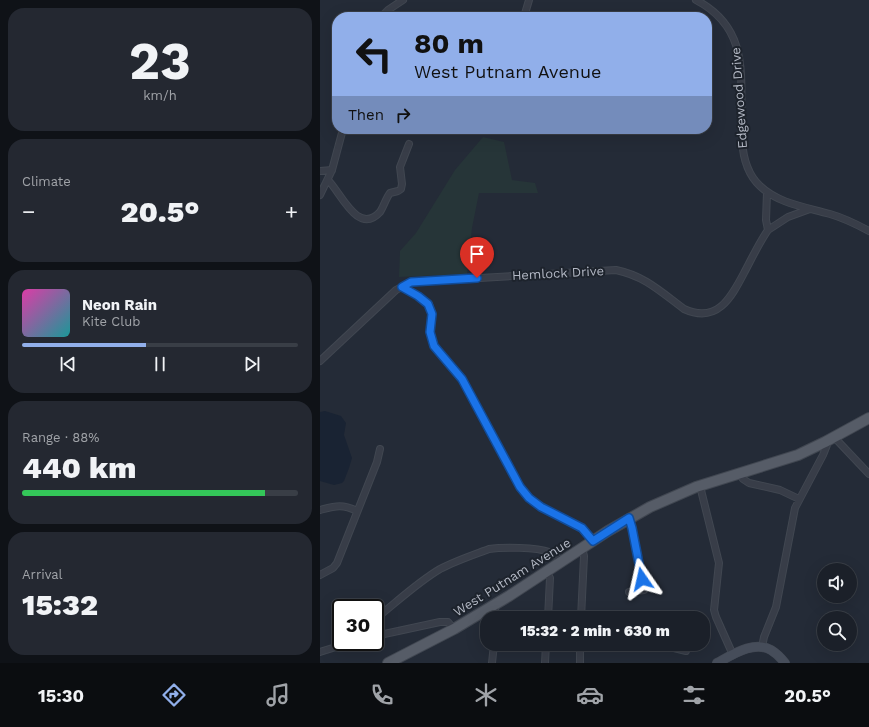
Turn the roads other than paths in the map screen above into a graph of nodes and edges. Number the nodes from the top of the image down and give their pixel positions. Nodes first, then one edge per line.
1 (403, 0) edge
2 (529, 0) edge
3 (696, 0) edge
4 (386, 12) edge
5 (525, 12) edge
6 (343, 134) edge
7 (409, 144) dead end
8 (332, 170) junction
9 (320, 171) edge
10 (328, 180) junction
11 (766, 192) junction
12 (320, 196) edge
13 (810, 209) junction
14 (768, 230) junction
15 (869, 230) edge
16 (402, 287) junction
17 (320, 361) edge
18 (869, 418) edge
19 (832, 439) junction
20 (380, 449) dead end
21 (739, 473) junction
22 (869, 474) edge
23 (700, 486) junction
24 (800, 499) junction
25 (320, 510) edge
26 (357, 511) junction
27 (629, 518) junction
28 (593, 541) junction
29 (582, 548) junction
30 (562, 562) junction
31 (546, 572) junction
32 (320, 574) edge
33 (628, 592) dead end
34 (494, 605) junction
35 (495, 611) edge
36 (548, 611) edge
37 (581, 611) edge
38 (384, 612) edge
39 (454, 629) junction
40 (384, 634) edge
41 (762, 647) junction
42 (332, 648) edge
43 (493, 651) edge
44 (546, 651) edge
45 (580, 651) edge
46 (320, 652) edge
47 (732, 655) junction
48 (389, 663) edge
49 (492, 663) edge
50 (545, 663) edge
51 (580, 663) edge
52 (717, 663) edge
53 (785, 663) edge

1 - 4 street
2 - 5 street
3 - 11 street, Edgewood Drive
6 - 8 street
7 - 10 street
8 - 9 street
8 - 10 street
10 - 12 street
11 - 13 street, Edgewood Drive
11 - 14 street
13 - 14 street
13 - 15 street, Edgewood Drive
14 - 16 street, Hemlock Drive
16 - 17 street, Hemlock Drive
16 - 28 street
18 - 19 main road, West Putnam Avenue
19 - 21 main road, West Putnam Avenue
19 - 22 street
19 - 24 street
20 - 26 street
21 - 23 main road, West Putnam Avenue
21 - 24 street
23 - 27 main road, West Putnam Avenue
23 - 47 street
24 - 41 street
25 - 26 street
26 - 32 street
27 - 28 main road, West Putnam Avenue
27 - 33 street
28 - 29 main road, West Putnam Avenue
29 - 30 main road, West Putnam Avenue
29 - 37 street
30 - 31 main road, West Putnam Avenue
30 - 38 street
31 - 34 main road, West Putnam Avenue
31 - 36 street
34 - 35 street
34 - 39 main road, West Putnam Avenue
39 - 40 street
39 - 48 main road, West Putnam Avenue
41 - 47 main road
41 - 53 main road
42 - 46 street
43 - 49 street
44 - 50 street
45 - 51 street
47 - 52 main road

